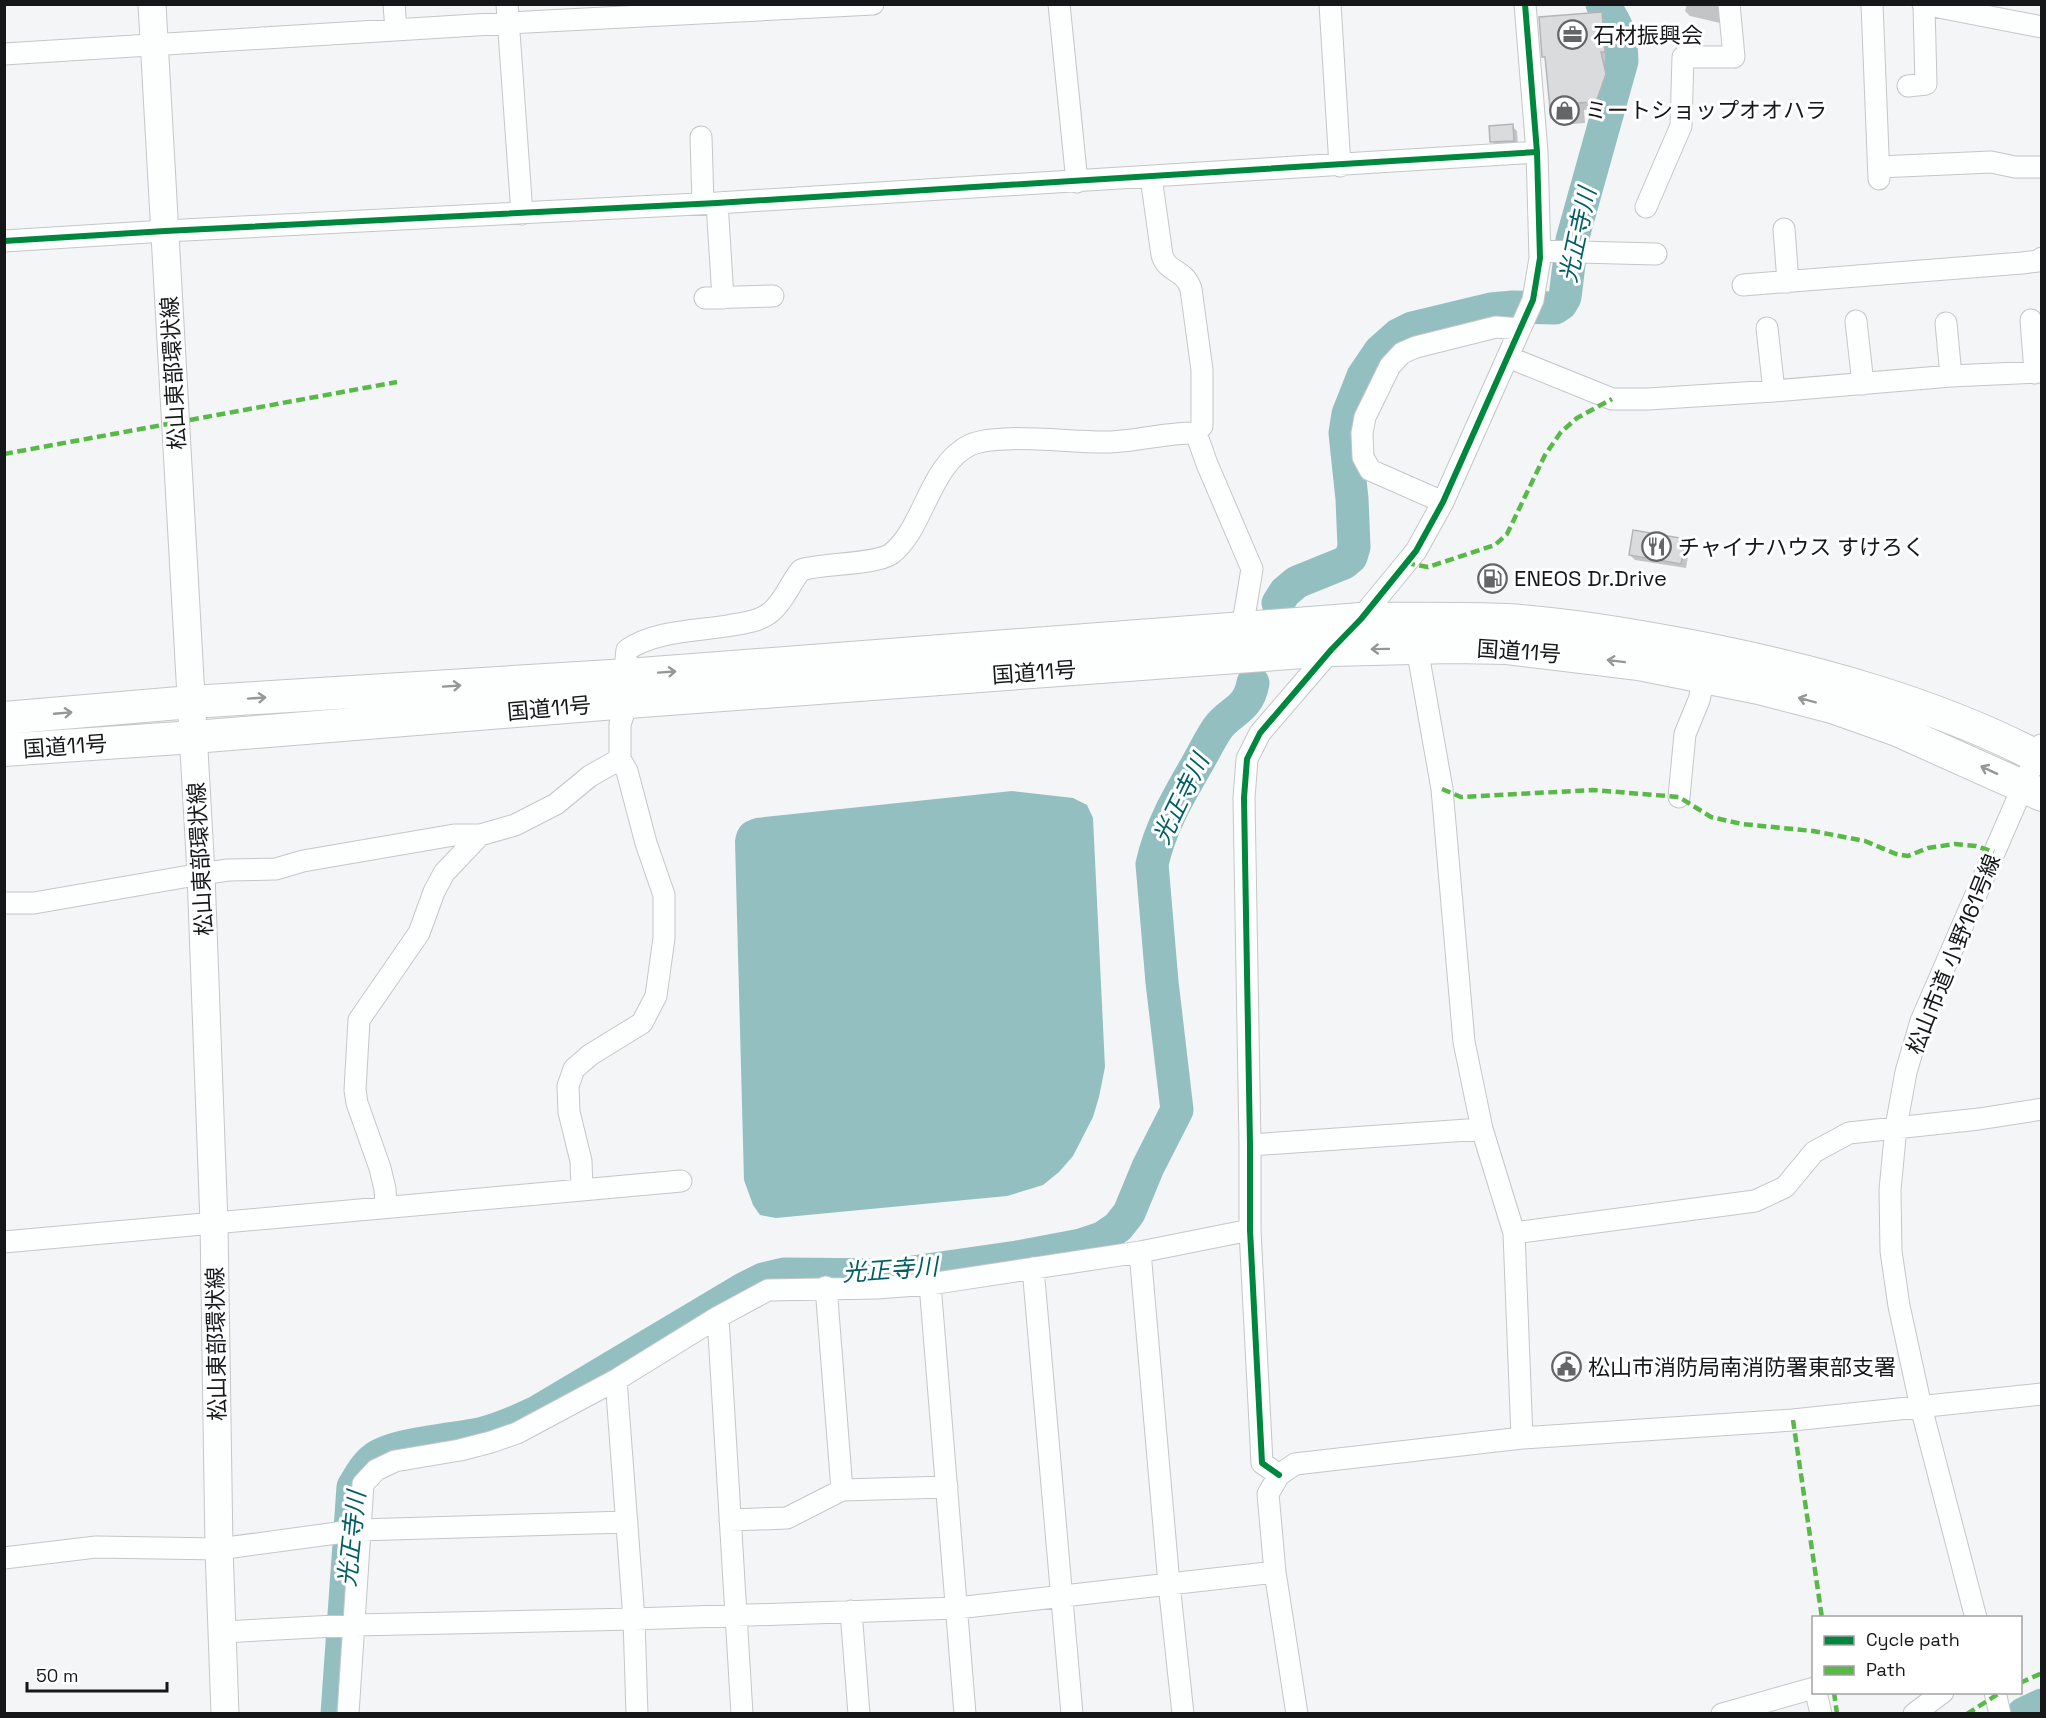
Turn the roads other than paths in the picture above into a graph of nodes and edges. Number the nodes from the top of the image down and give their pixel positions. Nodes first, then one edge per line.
1 (152, 4) edge
2 (394, 4) edge
3 (873, 4) edge
4 (1059, 4) edge
5 (1330, 4) edge
6 (1525, 4) edge
7 (1729, 4) edge
8 (1872, 4) edge
9 (1924, 5) edge
10 (761, 7) edge
11 (507, 14) edge
12 (2042, 27) edge
13 (396, 30) junction
14 (154, 46) junction
15 (4, 54) edge
16 (1908, 86) dead end
17 (701, 137) dead end
18 (1537, 152) junction
19 (1340, 166) junction
20 (2042, 167) edge
21 (1151, 177) junction
22 (1077, 182) junction
23 (710, 203) junction
24 (1646, 207) dead end
25 (522, 214) junction
26 (1784, 229) dead end
27 (165, 231) junction
28 (4, 241) edge
29 (1540, 251) junction
30 (1656, 254) dead end
31 (2042, 258) edge
32 (1788, 282) junction
33 (1743, 285) dead end
34 (773, 296) dead end
35 (1526, 315) junction
36 (2031, 320) dead end
37 (1856, 321) dead end
38 (1946, 323) dead end
39 (1767, 327) dead end
40 (1508, 357) junction
41 (2038, 372) edge
42 (1951, 376) junction
43 (1863, 384) junction
44 (1774, 391) junction
45 (1196, 433) junction
46 (1443, 502) junction
47 (1361, 619) junction
48 (1242, 629) junction
49 (1417, 648) junction
50 (1331, 650) junction
51 (1707, 663) junction
52 (628, 688) junction
53 (191, 702) junction
54 (4, 718) edge
55 (194, 737) junction
56 (4, 750) edge
57 (2040, 753) edge
58 (620, 759) junction
59 (2032, 790) edge
60 (1679, 797) dead end
61 (480, 835) junction
62 (201, 874) junction
63 (4, 903) edge
64 (2042, 1109) edge
65 (1896, 1127) junction
66 (1482, 1129) junction
67 (1250, 1146) junction
68 (681, 1181) dead end
69 (582, 1190) junction
70 (386, 1208) junction
71 (214, 1223) junction
72 (1250, 1230) junction
73 (1514, 1233) junction
74 (4, 1242) edge
75 (1140, 1252) junction
76 (1033, 1268) junction
77 (930, 1284) junction
78 (826, 1287) junction
79 (718, 1317) junction
80 (616, 1380) junction
81 (2042, 1394) edge
82 (1921, 1407) junction
83 (1522, 1438) junction
84 (1279, 1475) junction
85 (947, 1487) junction
86 (842, 1490) junction
87 (730, 1520) junction
88 (627, 1522) junction
89 (359, 1530) junction
90 (219, 1549) junction
91 (4, 1558) edge
92 (1275, 1572) junction
93 (1169, 1584) junction
94 (1062, 1596) junction
95 (957, 1608) junction
96 (851, 1611) junction
97 (735, 1615) junction
98 (1976, 1616) edge
99 (634, 1619) junction
100 (354, 1625) junction
101 (223, 1632) junction
102 (1812, 1689) edge
103 (1816, 1694) edge
104 (1940, 1694) edge
105 (225, 1713) edge
106 (348, 1713) edge
107 (637, 1713) edge
108 (742, 1713) edge
109 (859, 1713) edge
110 (965, 1713) edge
111 (1072, 1713) edge
112 (1183, 1713) edge
113 (1297, 1713) edge
114 (1722, 1713) edge
115 (1821, 1713) edge
116 (1914, 1713) edge

1 - 14 main road, 松山東部環状線
2 - 13 street
3 - 10 street
4 - 22 street
5 - 19 street
6 - 18 street
7 - 24 street
8 - 20 street
9 - 12 street
9 - 16 street
10 - 11 street
11 - 13 street
11 - 25 street
13 - 14 street
14 - 15 street
14 - 27 main road, 松山東部環状線
17 - 23 street
18 - 19 street
18 - 29 street
19 - 21 street
21 - 22 street
21 - 45 street
22 - 23 street
23 - 25 street
23 - 34 street
25 - 27 street
26 - 32 street
27 - 28 street
27 - 53 main road, 松山東部環状線
29 - 30 street
29 - 35 street
31 - 32 street
32 - 33 street
35 - 40 street
35 - 46 street
36 - 41 street
37 - 43 street
38 - 42 street
39 - 44 street
40 - 44 street
40 - 46 street
41 - 42 street
42 - 43 street
43 - 44 street
45 - 48 street
45 - 52 street
46 - 47 street
47 - 48 highway, 国道11号
47 - 50 street
47 - 51 highway, 国道11号
52 -> 48 highway, 国道11号
49 -> 50 highway, 国道11号
51 -> 49 highway, 国道11号
49 - 66 street
50 - 52 highway, 国道11号
50 - 67 street
51 - 57 highway, 国道11号
59 -> 51 highway, 国道11号
51 - 60 street
53 -> 52 highway, 国道11号
52 - 55 highway, 国道11号
52 - 58 street
54 -> 53 highway, 国道11号
53 - 55 main road, 松山東部環状線
55 - 56 highway, 国道11号
55 - 62 main road, 松山東部環状線
57 - 59 street, 松山市道 小野161号線
58 - 61 street
58 - 69 street
59 - 65 street, 松山市道 小野161号線
61 - 62 street
61 - 70 street
62 - 63 street
62 - 71 main road, 松山東部環状線
64 - 65 street
65 - 73 street
65 - 82 street, 松山市道 小野161号線
66 - 67 street
66 - 73 street
67 - 72 street
68 - 69 street
69 - 70 street
70 - 71 street
71 - 74 street
71 - 90 main road, 松山東部環状線
72 - 75 street
72 - 84 street
73 - 83 street
75 - 76 street
75 - 93 street
76 - 77 street
76 - 94 street
77 - 78 street
77 - 85 street
78 - 79 street
78 - 86 street
79 - 80 street
79 - 87 street
80 - 88 street
80 - 89 street
81 - 82 street
82 - 83 street
82 - 98 street, 松山市道 小野161号線
83 - 84 street
84 - 92 street
85 - 86 street
85 - 95 street
86 - 87 street
87 - 97 street
88 - 89 street
88 - 99 street
89 - 90 street
89 - 100 street
90 - 91 street
90 - 101 main road, 松山東部環状線
92 - 93 street
92 - 113 street
93 - 94 street
93 - 112 street
94 - 95 street
94 - 111 street
95 - 96 street
95 - 110 street
96 - 97 street
96 - 109 street
97 - 99 street
97 - 108 street
99 - 100 street
99 - 107 street
100 - 101 street
100 - 106 street
101 - 105 main road, 松山東部環状線
102 - 114 street
103 - 115 street
104 - 116 street

